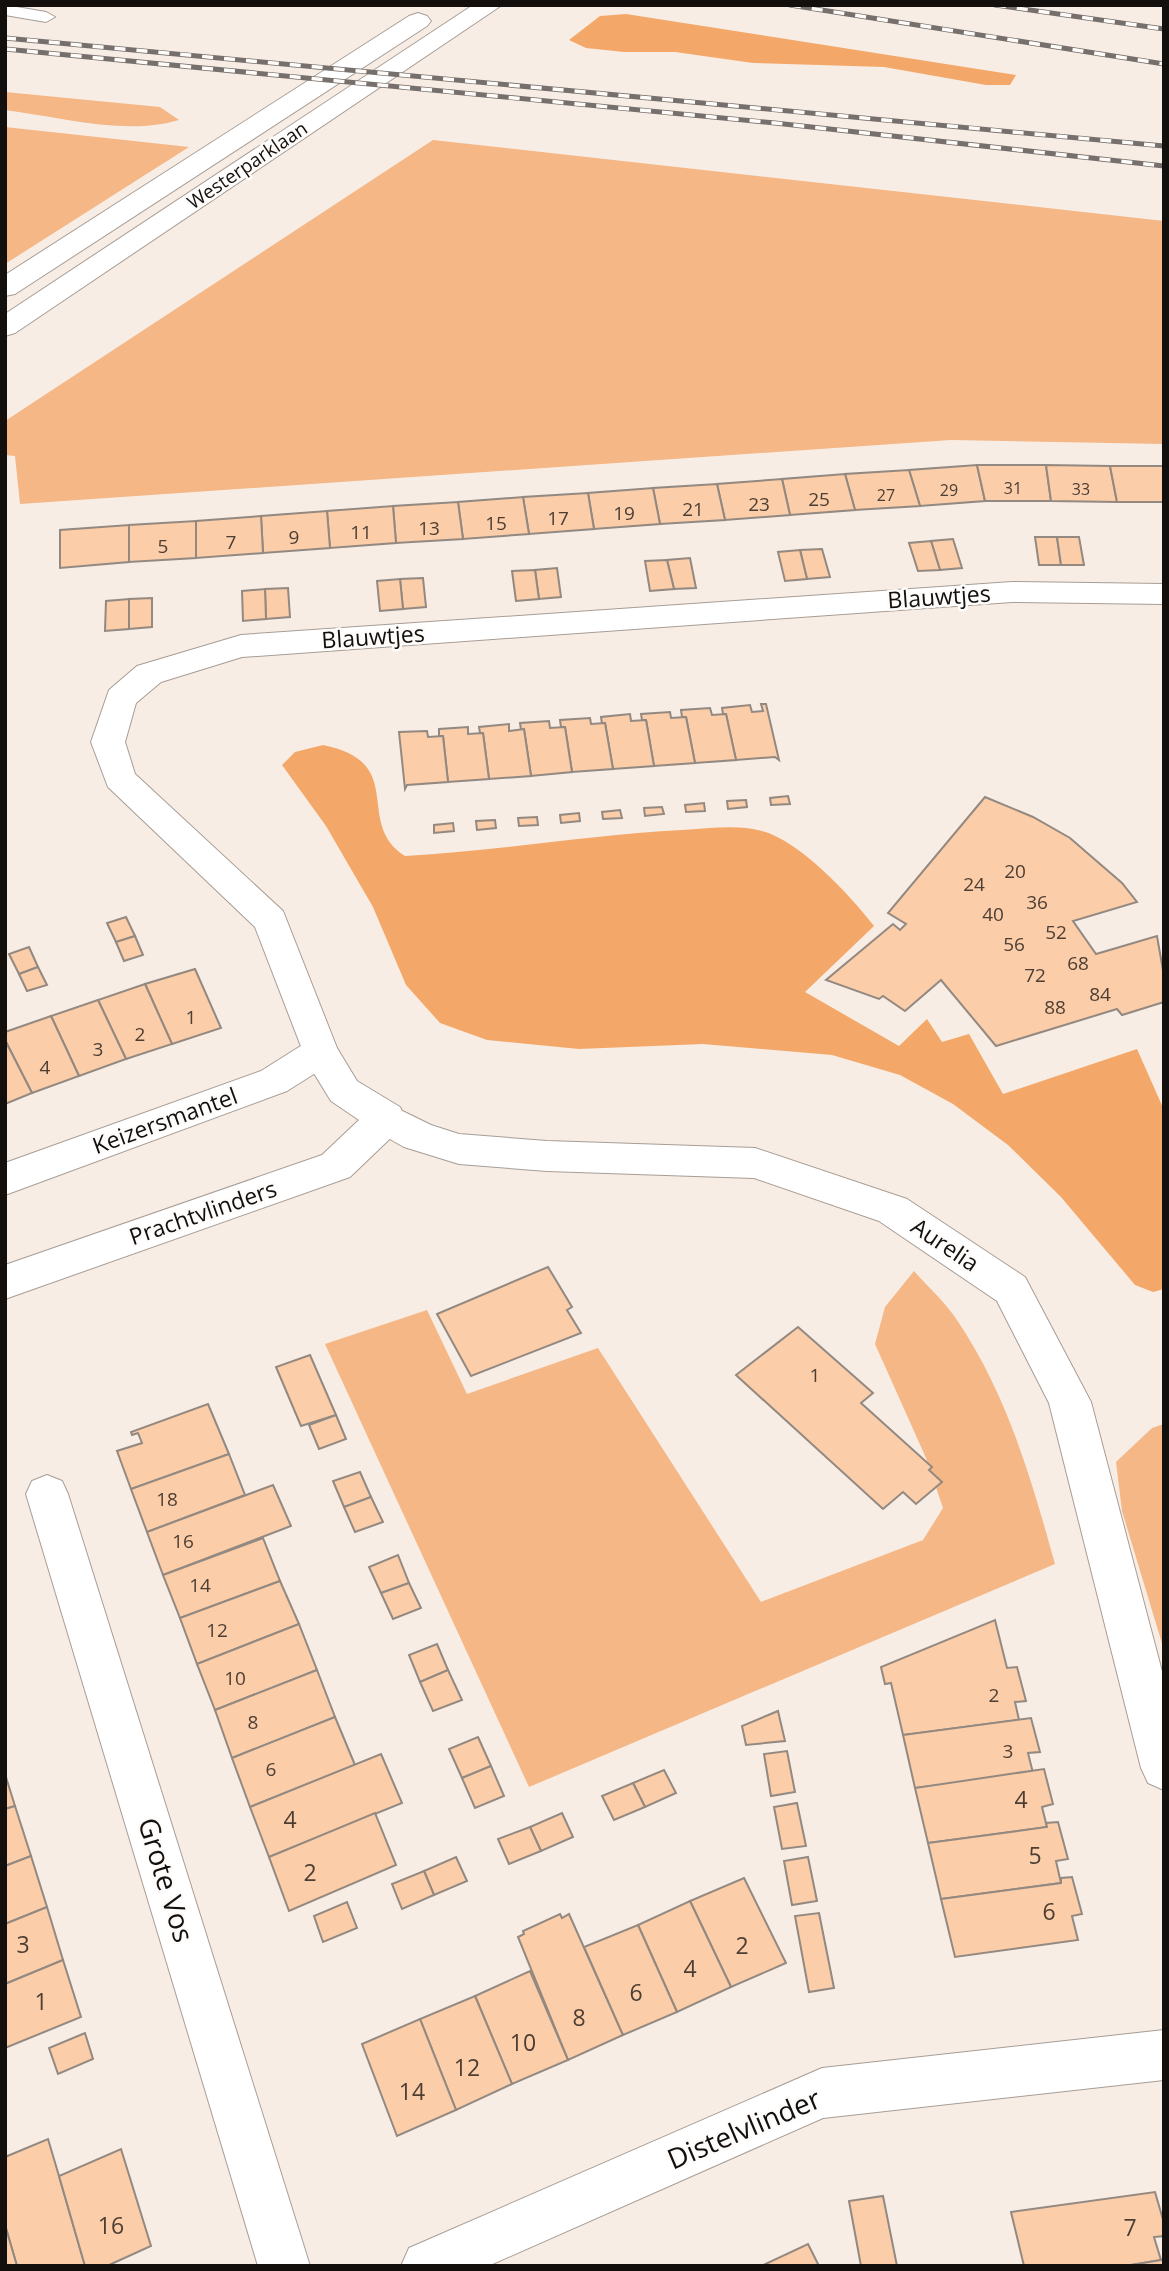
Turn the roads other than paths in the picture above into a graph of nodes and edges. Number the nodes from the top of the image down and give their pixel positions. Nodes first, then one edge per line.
1 (442, 5) edge
2 (490, 5) edge
3 (5, 10) edge
4 (46, 18) dead end
5 (5, 288) edge
6 (5, 327) edge
7 (1164, 594) edge
8 (320, 1052) junction
9 (386, 1118) junction
10 (5, 1179) edge
11 (5, 1282) edge
12 (47, 1494) dead end
13 (1164, 1768) edge
14 (1164, 2054) edge
15 (284, 2266) edge
16 (427, 2266) edge

1 - 5 street, Westerparklaan
2 - 6 street, Westerparklaan
3 - 4 lane
7 - 8 street, Blauwtjes
8 - 9 street, Blauwtjes
8 - 10 street, Keizersmantel
9 - 11 street, Prachtvlinders
9 - 13 street, Aurelia
12 - 15 street, Grote Vos
14 - 16 street, Distelvlinder

